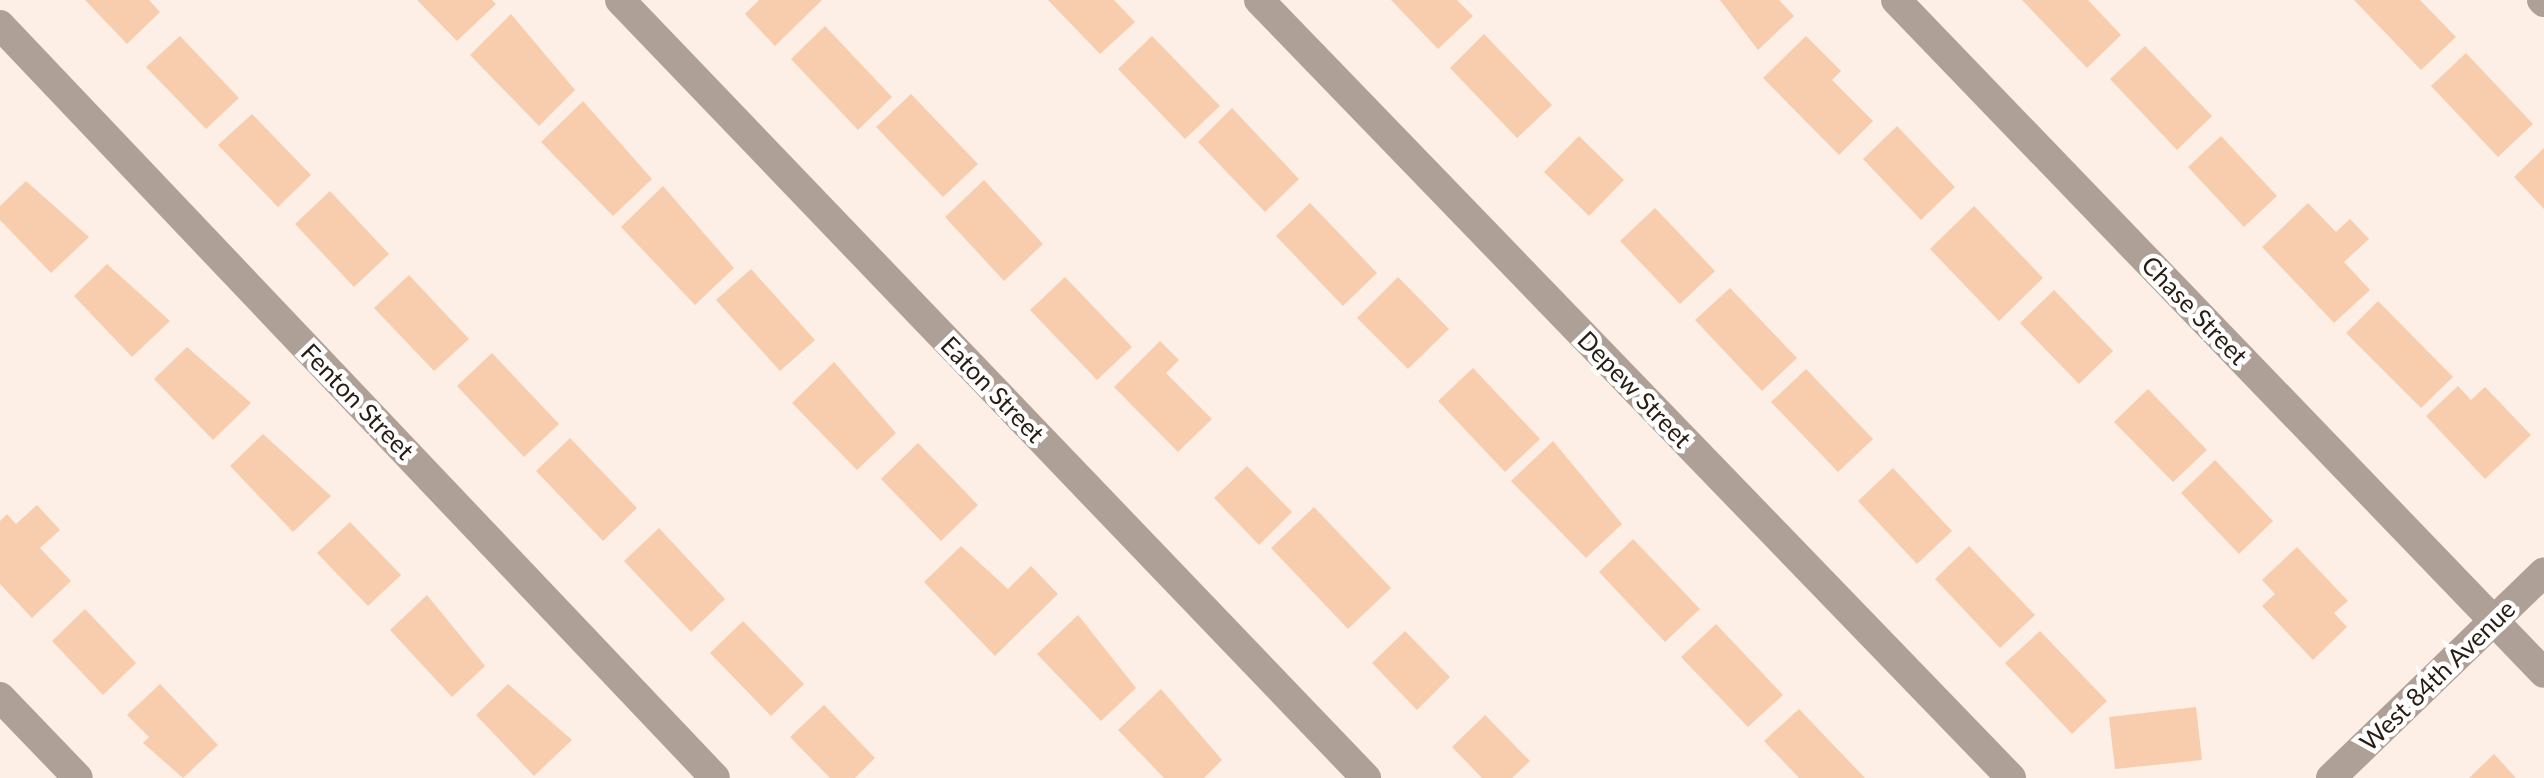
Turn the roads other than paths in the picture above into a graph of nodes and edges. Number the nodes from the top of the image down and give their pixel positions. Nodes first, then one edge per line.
1 (620, 0) edge
2 (1259, 0) edge
3 (1896, 0) edge
4 (0, 25) edge
5 (2544, 572) edge
6 (2494, 620) junction
7 (2544, 673) edge
8 (0, 696) edge
9 (78, 778) edge
10 (716, 778) edge
11 (1366, 778) edge
12 (2011, 778) edge
13 (2330, 778) edge

1 - 11 street, Eaton Street
2 - 12 street, Depew Street
3 - 6 street, Chase Street
4 - 10 street, Fenton Street
5 - 6 street, West 84th Avenue
6 - 7 street, Chase Street
6 - 13 street, West 84th Avenue
8 - 9 street

